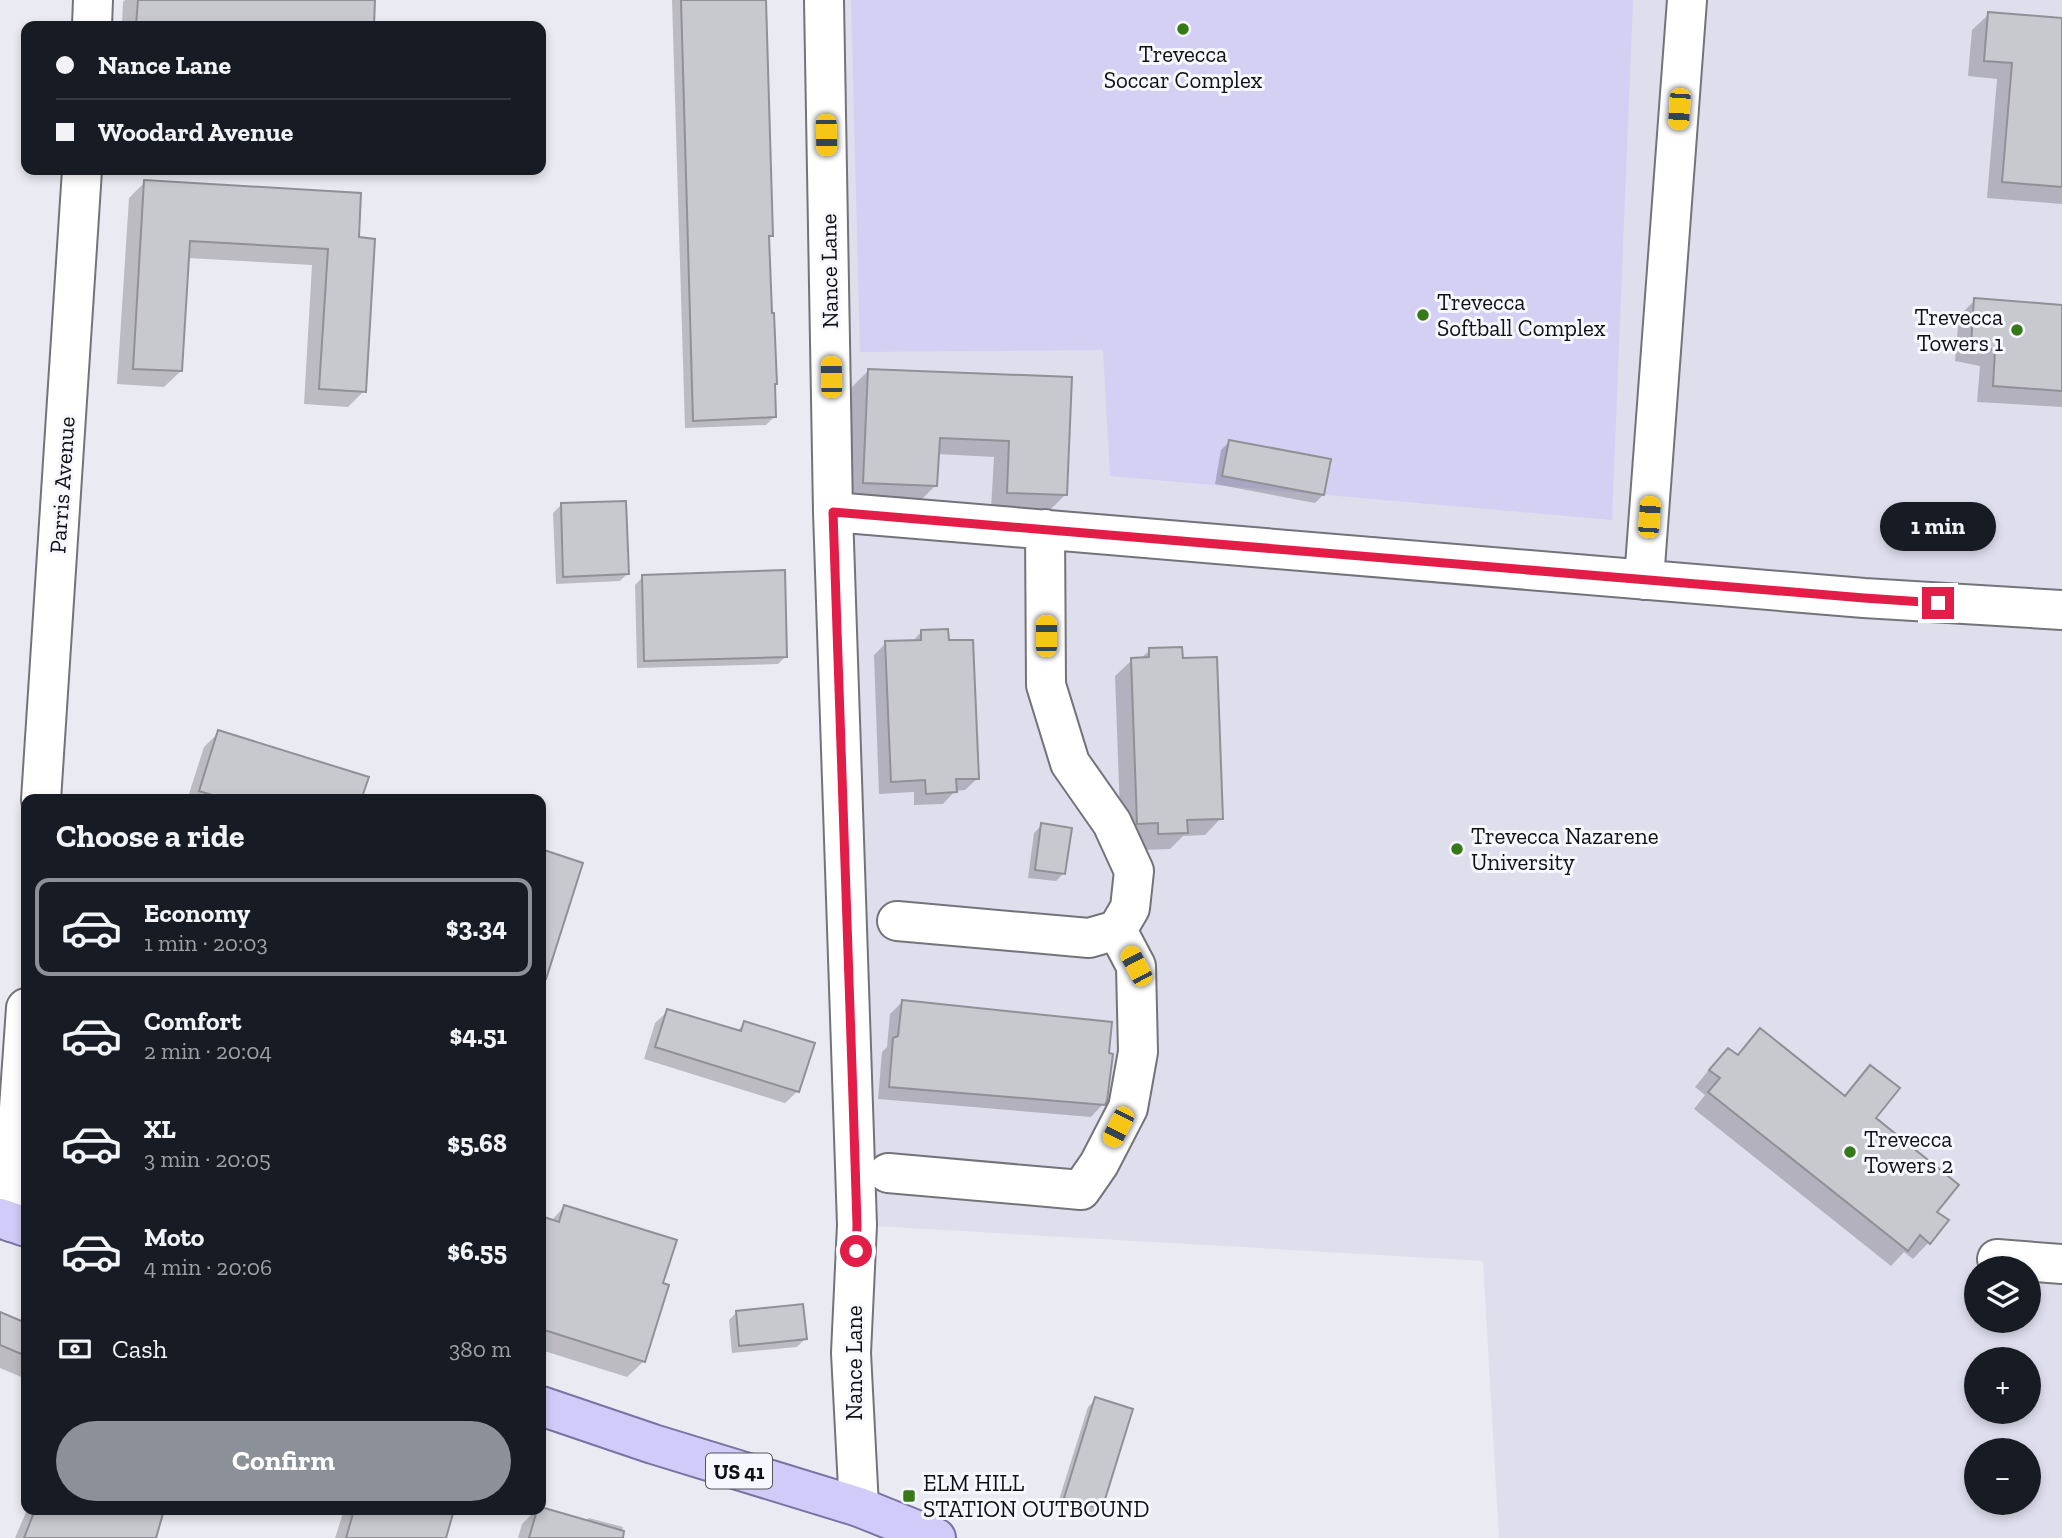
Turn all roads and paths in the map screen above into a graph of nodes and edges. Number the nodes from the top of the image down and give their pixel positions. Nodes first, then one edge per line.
1 (93, 0) edge
2 (824, 0) edge
3 (1687, 0) edge
4 (92, 21) edge
5 (82, 175) edge
6 (833, 512) junction
7 (1045, 529) junction
8 (1644, 580) junction
9 (2062, 611) edge
10 (41, 794) edge
11 (897, 921) dead end
12 (1117, 930) junction
13 (21, 1085) edge
14 (888, 1173) dead end
15 (12, 1223) edge
16 (2041, 1262) edge
17 (2062, 1264) edge
18 (546, 1408) edge
19 (859, 1507) junction
20 (936, 1538) edge

1 - 4 street
2 - 6 street, Nance Lane
3 - 8 street
5 - 10 street, Parris Avenue
6 - 7 street
6 - 19 street, Nance Lane
7 - 8 street
7 - 12 street
8 - 9 street
11 - 12 street
12 - 14 street
13 - 15 street
16 - 17 street
18 - 19 main road, US 41
19 - 20 main road, US 41

